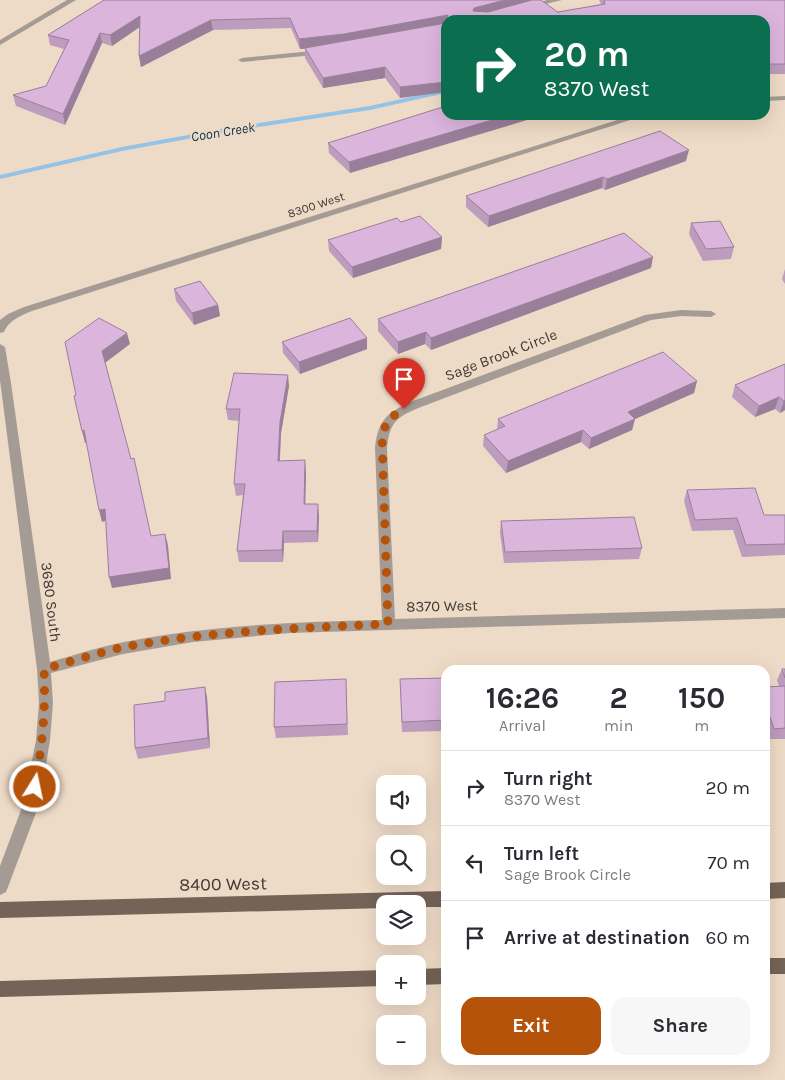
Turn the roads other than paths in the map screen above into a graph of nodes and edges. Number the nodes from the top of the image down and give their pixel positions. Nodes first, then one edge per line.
1 (72, 0) edge
2 (558, 0) edge
3 (519, 8) edge
4 (0, 43) edge
5 (330, 52) edge
6 (242, 60) dead end
7 (785, 98) edge
8 (770, 99) edge
9 (626, 120) edge
10 (711, 314) dead end
11 (1, 325) edge
12 (0, 330) edge
13 (0, 347) edge
14 (785, 614) edge
15 (388, 624) junction
16 (44, 669) junction
17 (0, 887) edge
18 (770, 890) edge
19 (785, 890) edge
20 (441, 898) edge
21 (0, 910) edge
22 (770, 966) edge
23 (785, 966) edge
24 (441, 976) edge
25 (426, 977) edge
26 (376, 978) edge
27 (0, 990) edge

1 - 4 street
2 - 3 street
5 - 6 street
7 - 8 street
9 - 11 street, 8300 West
10 - 15 street, Sage Brook Circle
11 - 12 street
13 - 16 street, 3680 South
14 - 15 street, 8370 West
15 - 16 street, 8370 West
16 - 17 street, 3680 South
18 - 19 main road
20 - 21 main road, 8400 West
22 - 23 main road
24 - 25 main road
26 - 27 main road

